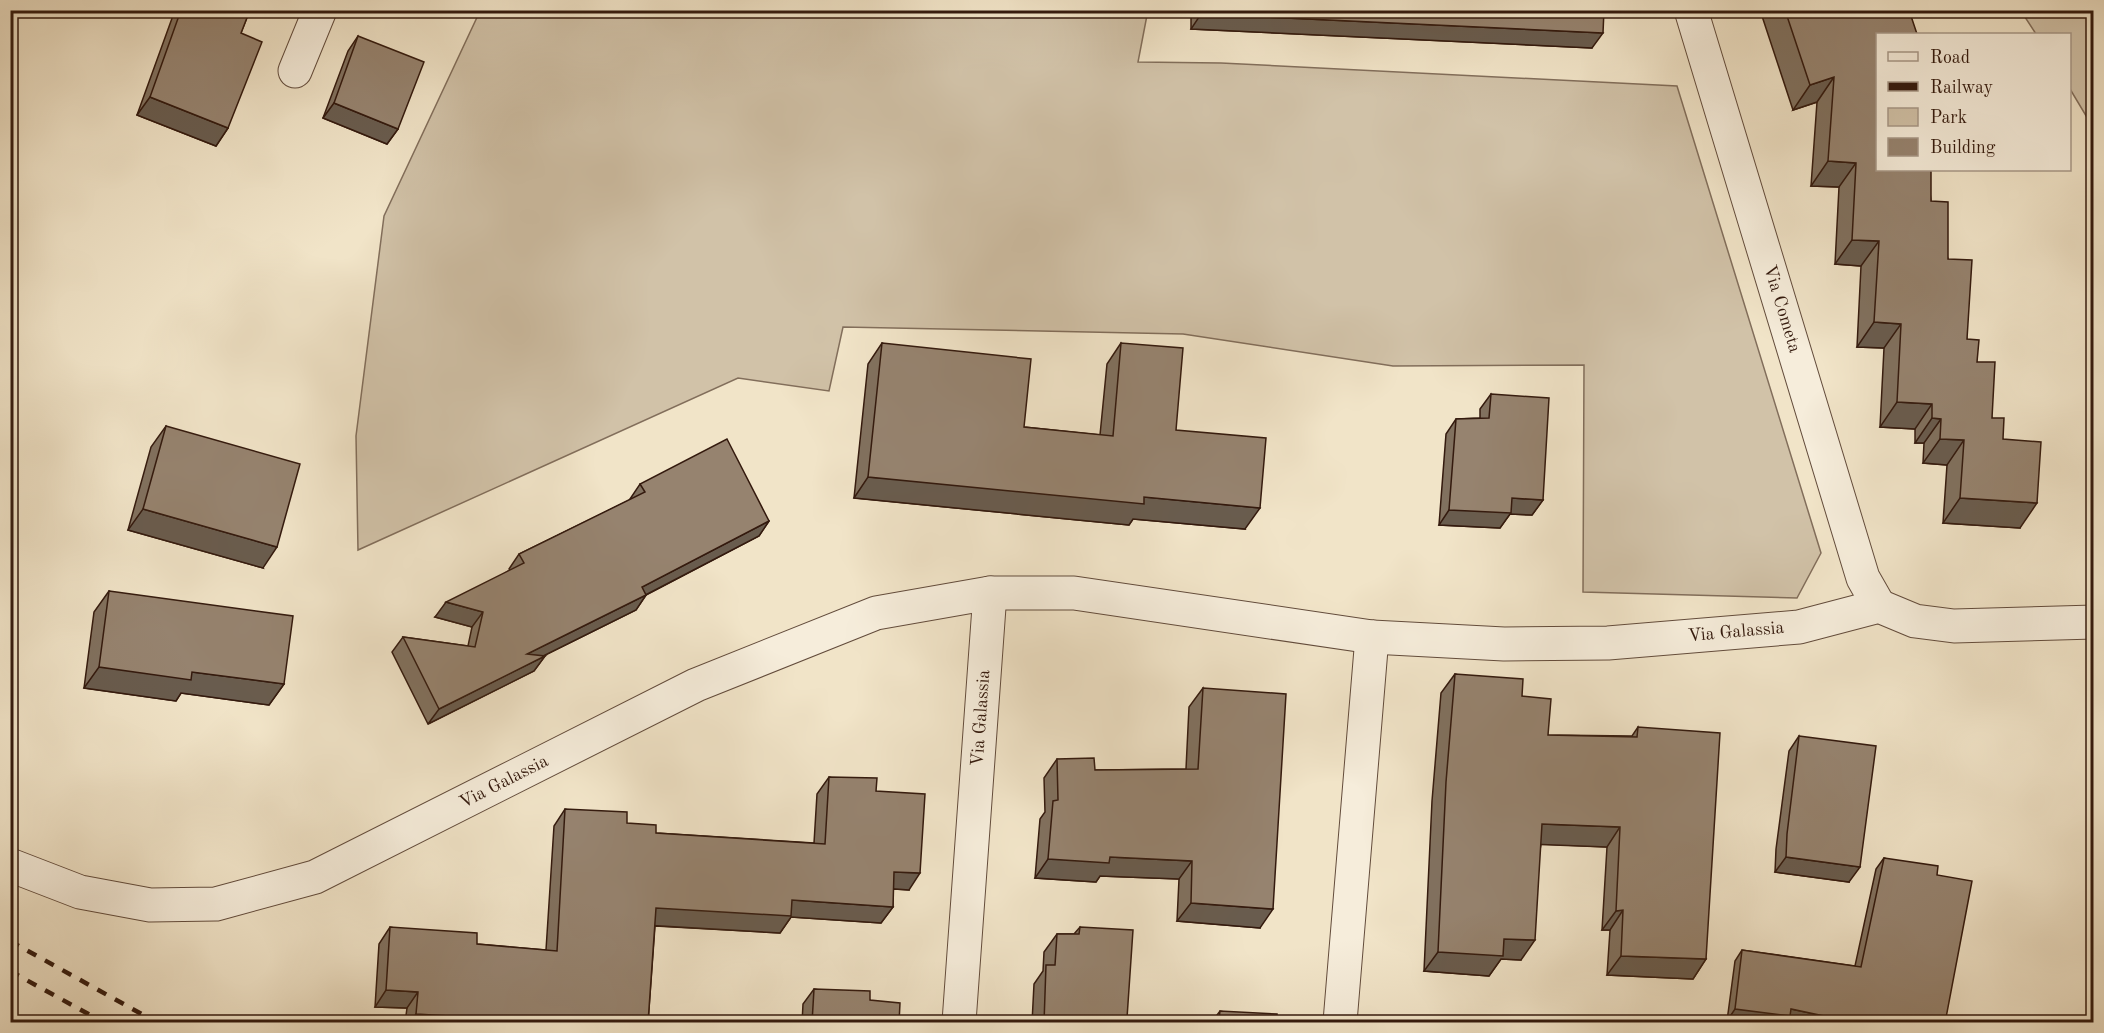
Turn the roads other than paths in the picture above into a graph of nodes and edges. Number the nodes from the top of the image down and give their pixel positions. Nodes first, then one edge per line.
1 (320, 10) edge
2 (1691, 10) edge
3 (295, 71) dead end
4 (990, 593) junction
5 (1879, 606) junction
6 (2094, 622) edge
7 (1372, 637) junction
8 (10, 865) edge
9 (958, 1023) edge
10 (1340, 1023) edge

1 - 3 street
2 - 5 street, Via Cometa
4 - 7 street, Via Galassia
4 - 8 street, Via Galassia
4 - 9 street, Via Galassia
5 - 6 street
5 - 7 street, Via Galassia
7 - 10 street

